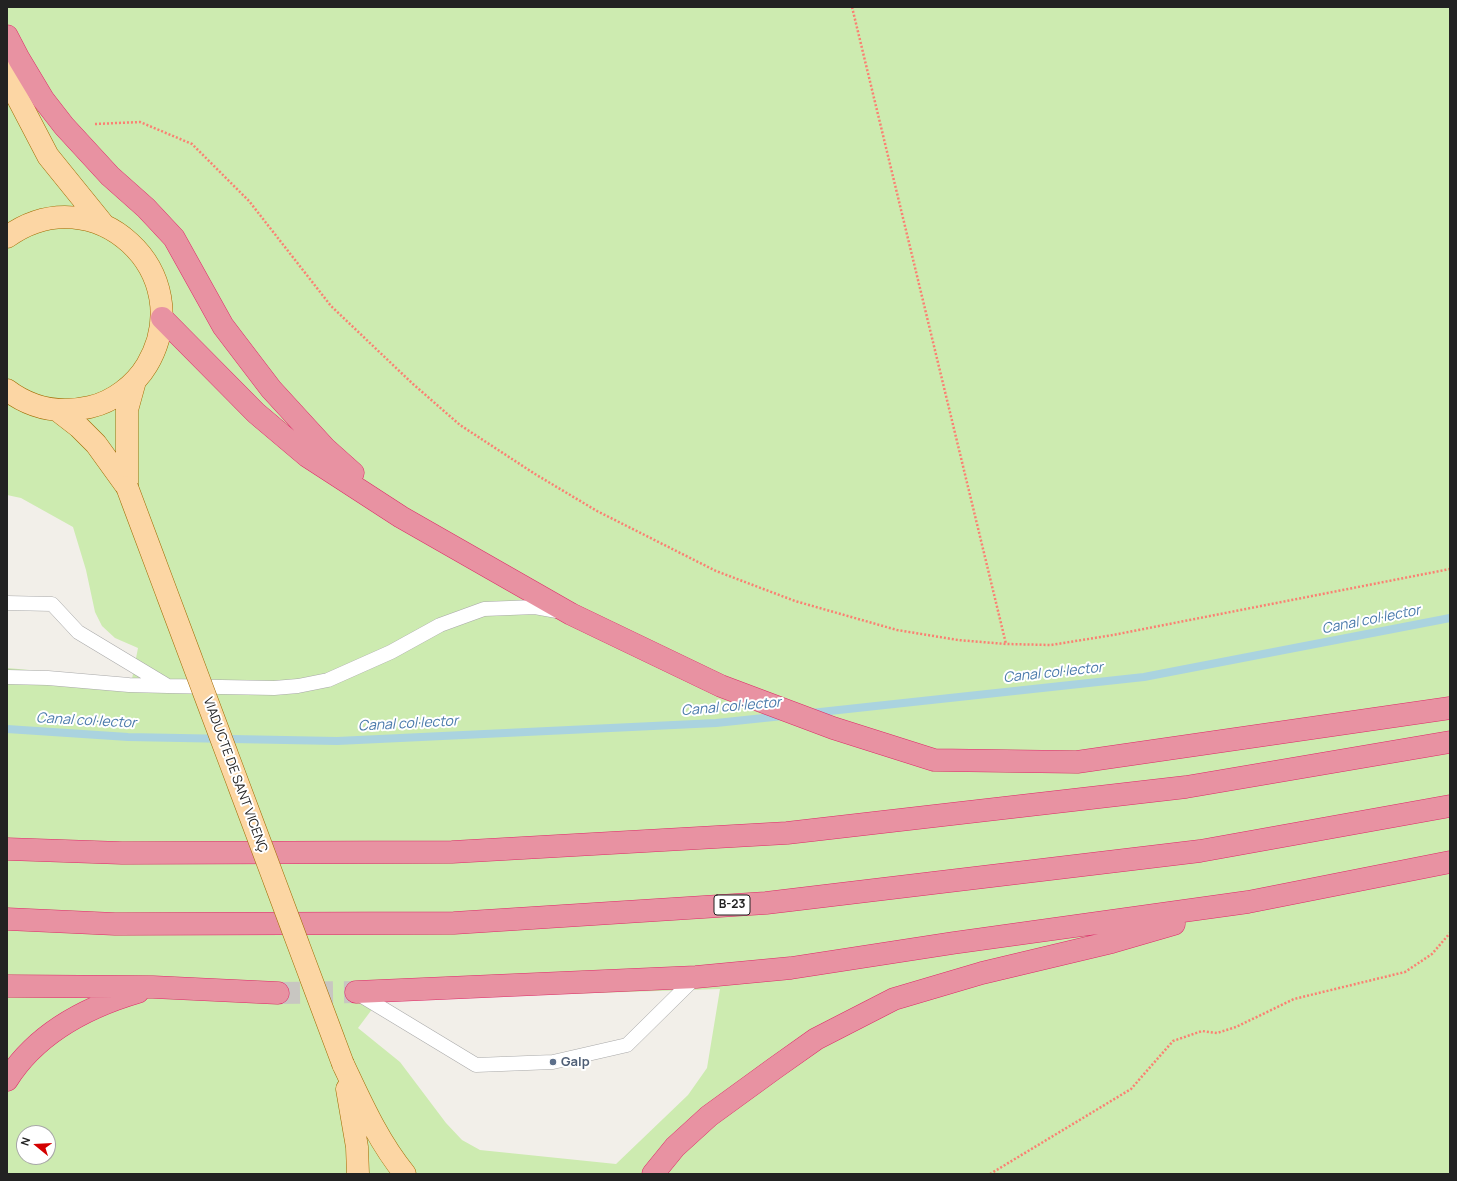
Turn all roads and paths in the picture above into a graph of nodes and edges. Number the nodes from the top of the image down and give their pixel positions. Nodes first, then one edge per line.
1 (852, 7) edge
2 (7, 36) edge
3 (7, 71) edge
4 (92, 124) dead end
5 (103, 224) junction
6 (7, 237) edge
7 (162, 318) junction
8 (135, 381) junction
9 (7, 390) edge
10 (57, 410) junction
11 (127, 487) junction
12 (401, 517) junction
13 (1450, 569) edge
14 (7, 603) edge
15 (571, 614) junction
16 (1006, 644) junction
17 (7, 677) edge
18 (168, 686) junction
19 (1450, 708) edge
20 (1450, 742) edge
21 (1450, 806) edge
22 (7, 849) edge
23 (1450, 862) edge
24 (1248, 902) junction
25 (7, 919) edge
26 (1450, 933) edge
27 (696, 977) junction
28 (7, 986) edge
29 (153, 987) junction
30 (278, 992) tunnel mouth
31 (356, 992) joint
32 (343, 1064) junction
33 (7, 1080) edge
34 (358, 1174) edge
35 (405, 1174) edge
36 (653, 1174) edge
37 (990, 1174) edge

1 - 16 path
2 - 12 highway
3 - 5 main road
4 - 16 path
5 - 6 main road
5 - 7 main road
7 - 8 main road
7 - 12 highway
8 - 10 main road
8 - 11 main road
9 - 10 main road
10 - 11 main road
11 - 32 main road, VIADUCTE DE SANT VICENÇ, bridge
12 - 15 highway
13 - 16 path
14 - 18 lane
15 - 18 lane
15 - 19 highway
17 - 18 lane
20 - 22 highway
21 - 25 highway, B-23
23 - 24 highway
24 - 27 highway
24 - 36 highway
26 - 37 path
27 - 31 highway
27 - 31 lane
28 - 29 highway
29 - 30 highway
29 - 33 highway
32 - 34 main road
32 - 35 main road

